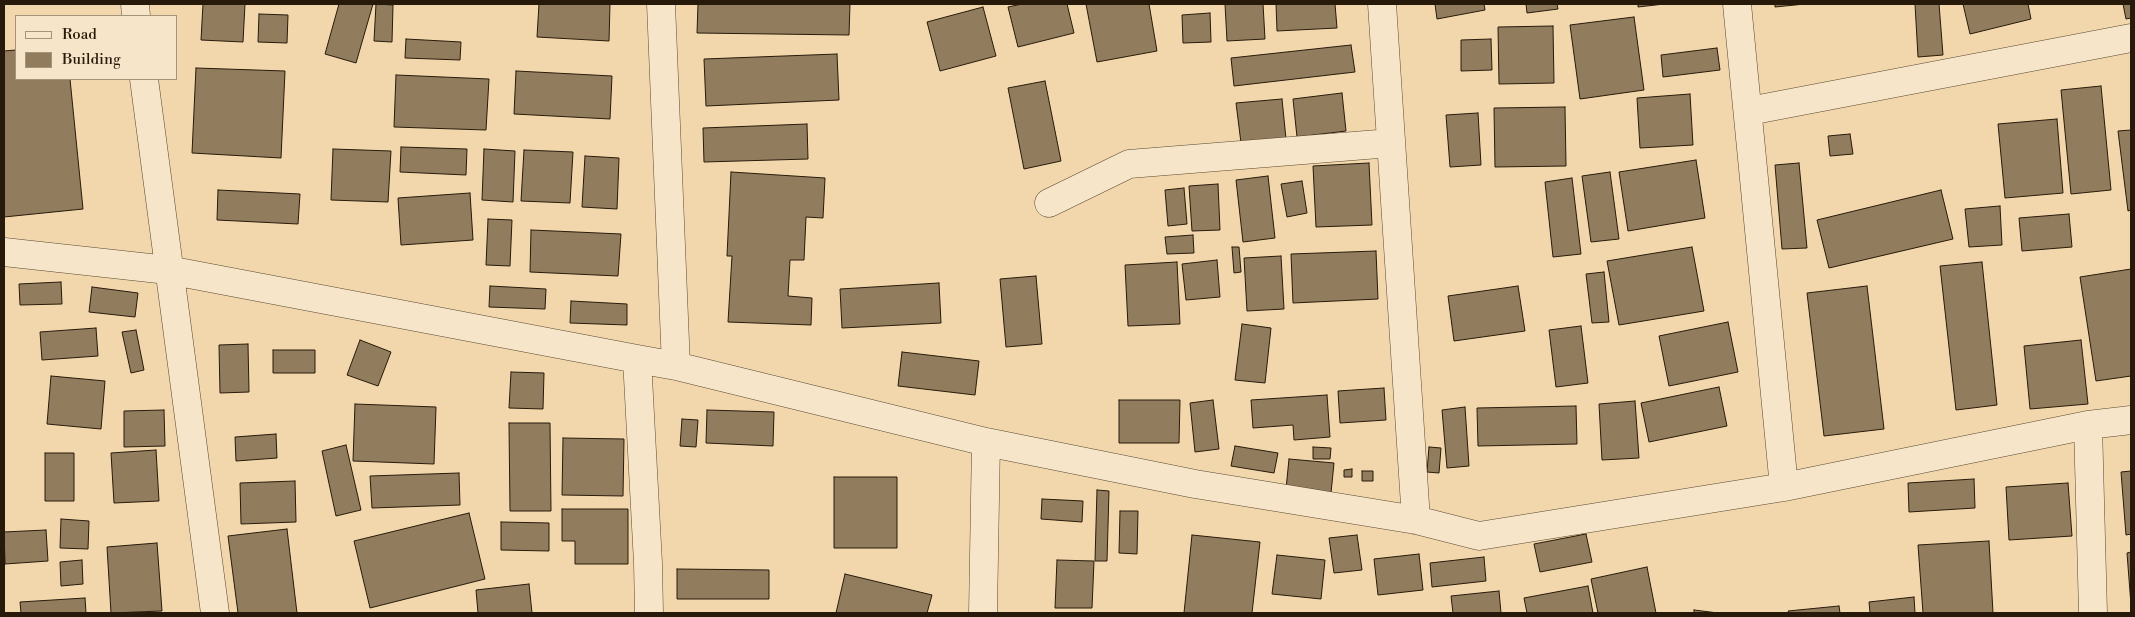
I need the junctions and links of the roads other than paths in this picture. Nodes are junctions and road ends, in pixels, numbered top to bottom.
1 (661, 4) edge
2 (1382, 4) edge
3 (1737, 4) edge
4 (2131, 38) edge
5 (144, 80) edge
6 (1749, 111) junction
7 (1391, 143) junction
8 (1049, 203) dead end
9 (4, 252) edge
10 (168, 270) junction
11 (637, 359) junction
12 (676, 366) junction
13 (2131, 420) edge
14 (2088, 425) junction
15 (986, 442) junction
16 (1784, 486) junction
17 (1416, 520) junction
18 (215, 613) edge
19 (649, 613) edge
20 (983, 613) edge
21 (2093, 613) edge

1 - 12 street
2 - 7 street
3 - 6 street
4 - 6 street
5 - 10 street
6 - 16 street
7 - 8 street
7 - 17 street
9 - 10 street
10 - 11 street
10 - 18 street
11 - 12 street
11 - 19 street
12 - 15 street
13 - 14 street
14 - 16 street
14 - 21 street
15 - 17 street
15 - 20 street
16 - 17 street

